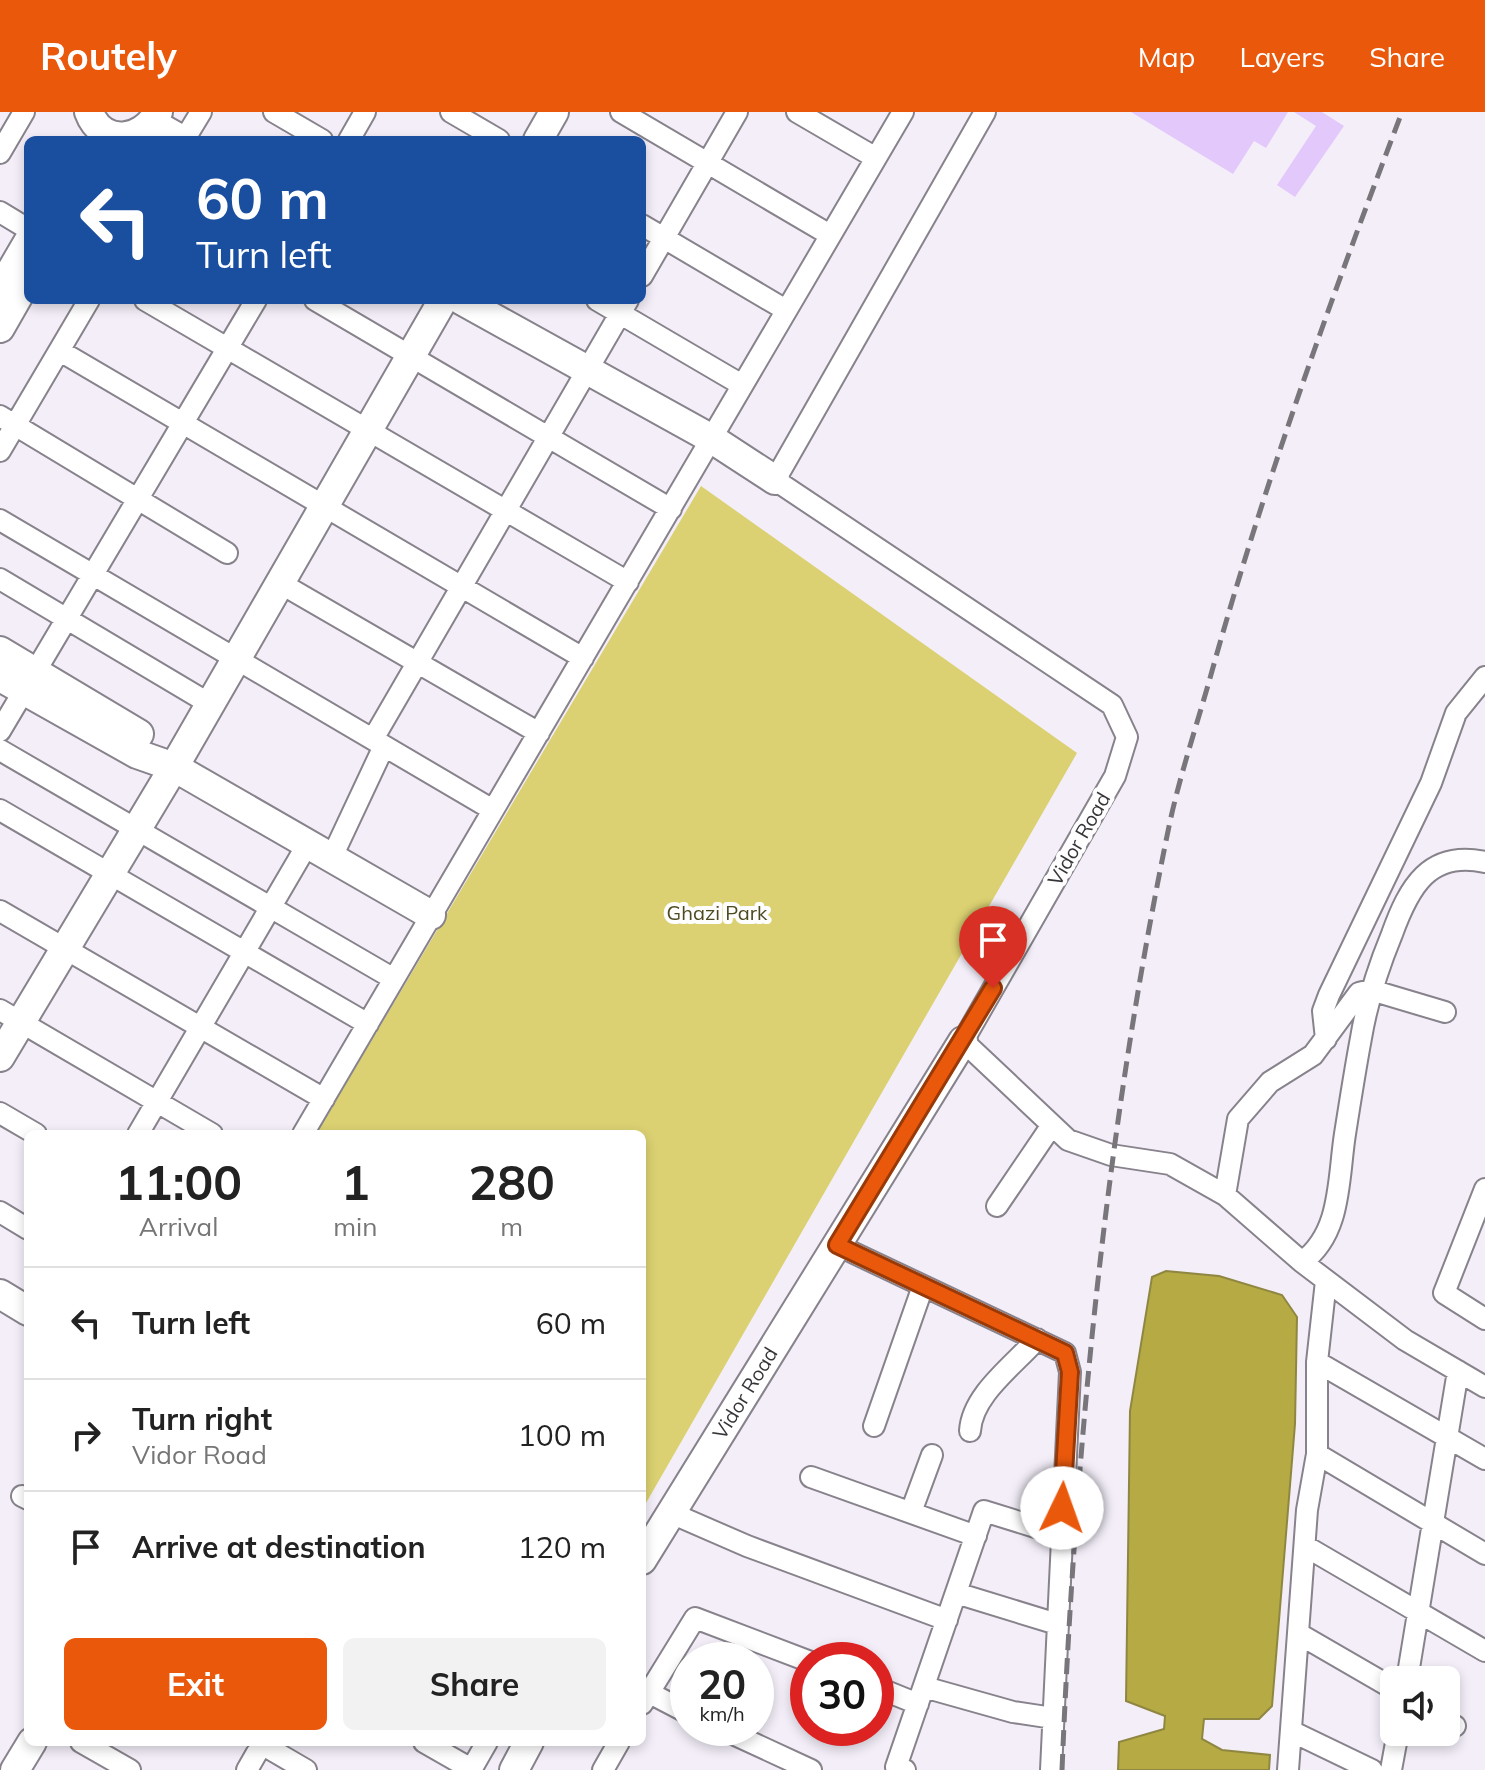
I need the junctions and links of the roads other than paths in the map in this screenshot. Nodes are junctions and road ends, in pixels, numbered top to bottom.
1 (24, 112) edge
2 (201, 112) edge
3 (274, 112) edge
4 (365, 112) edge
5 (451, 112) edge
6 (554, 112) edge
7 (621, 112) edge
8 (737, 112) edge
9 (797, 112) edge
10 (903, 112) edge
11 (985, 112) edge
12 (155, 118) edge
13 (100, 131) edge
14 (178, 136) edge
15 (186, 136) edge
16 (315, 136) edge
17 (351, 136) edge
18 (492, 136) edge
19 (540, 136) edge
20 (0, 153) edge
21 (876, 158) junction
22 (708, 162) junction
23 (0, 212) edge
24 (24, 227) edge
25 (646, 227) edge
26 (830, 235) junction
27 (664, 238) junction
28 (24, 249) edge
29 (646, 269) edge
30 (24, 286) edge
31 (0, 290) edge
32 (87, 304) edge
33 (152, 304) edge
34 (254, 304) edge
35 (322, 304) edge
36 (441, 304) edge
37 (468, 304) edge
38 (624, 307) edge
39 (786, 310) junction
40 (0, 328) edge
41 (227, 348) junction
42 (60, 351) junction
43 (409, 355) junction
44 (588, 370) junction
45 (742, 385) junction
46 (8, 421) edge
47 (183, 423) junction
48 (367, 430) junction
49 (549, 437) junction
50 (712, 439) junction
51 (0, 451) edge
52 (775, 480) junction
53 (138, 499) junction
54 (324, 506) junction
55 (671, 509) junction
56 (506, 511) junction
57 (0, 520) edge
58 (227, 553) dead end
59 (93, 574) junction
60 (0, 579) edge
61 (628, 582) junction
62 (280, 583) junction
63 (462, 587) junction
64 (66, 619) junction
65 (0, 651) edge
66 (583, 658) junction
67 (236, 659) junction
68 (417, 663) junction
69 (1485, 677) edge
70 (20, 680) edge
71 (210, 704) junction
72 (0, 731) edge
73 (539, 733) junction
74 (378, 743) junction
75 (0, 750) edge
76 (174, 767) junction
77 (0, 810) edge
78 (493, 810) junction
79 (137, 830) junction
80 (307, 845) junction
81 (331, 859) junction
82 (1485, 862) edge
83 (110, 874) junction
84 (270, 907) junction
85 (0, 911) edge
86 (431, 915) junction
87 (65, 949) junction
88 (244, 952) junction
89 (394, 979) junction
90 (1371, 990) junction
91 (1445, 1012) dead end
92 (10, 1016) edge
93 (368, 1024) junction
94 (200, 1027) junction
95 (1326, 1039) junction
96 (963, 1041) junction
97 (0, 1057) edge
98 (324, 1099) junction
99 (157, 1102) junction
100 (0, 1113) edge
101 (1052, 1125) junction
102 (29, 1130) edge
103 (140, 1130) edge
104 (205, 1130) edge
105 (305, 1130) edge
106 (1485, 1189) edge
107 (1225, 1195) junction
108 (997, 1206) dead end
109 (0, 1212) edge
110 (24, 1227) edge
111 (837, 1245) junction
112 (1302, 1262) junction
113 (1326, 1281) junction
114 (923, 1286) junction
115 (0, 1294) edge
116 (24, 1309) edge
117 (1485, 1319) edge
118 (1037, 1339) junction
119 (1317, 1362) junction
120 (1458, 1371) junction
121 (1485, 1387) edge
122 (874, 1426) dead end
123 (970, 1431) dead end
124 (1447, 1438) junction
125 (1317, 1454) junction
126 (932, 1455) dead end
127 (1485, 1459) edge
128 (811, 1477) dead end
129 (911, 1512) junction
130 (671, 1513) junction
131 (1434, 1523) junction
132 (1061, 1535) junction
133 (976, 1536) junction
134 (1305, 1546) junction
135 (646, 1554) edge
136 (1485, 1554) edge
137 (956, 1593) junction
138 (1419, 1610) junction
139 (947, 1620) junction
140 (1057, 1624) junction
141 (1299, 1634) junction
142 (1485, 1651) edge
143 (790, 1654) edge
144 (1409, 1666) edge
145 (1380, 1681) edge
146 (894, 1690) edge
147 (646, 1692) edge
148 (921, 1695) junction
149 (646, 1696) edge
150 (670, 1706) edge
151 (1053, 1718) junction
152 (1291, 1731) junction
153 (30, 1746) edge
154 (88, 1746) edge
155 (259, 1746) edge
156 (266, 1746) edge
157 (431, 1746) edge
158 (485, 1746) edge
159 (527, 1746) edge
160 (617, 1746) edge
161 (759, 1746) edge
162 (1395, 1746) edge
163 (471, 1769) edge
164 (606, 1769) edge
165 (15, 1770) edge
166 (130, 1770) edge
167 (247, 1770) edge
168 (306, 1770) edge
169 (514, 1770) edge
170 (811, 1770) edge
171 (905, 1770) edge
172 (1051, 1770) edge
173 (1288, 1770) edge
174 (1372, 1770) edge
175 (1391, 1770) edge

1 - 20 street
2 - 15 street
3 - 16 street
4 - 17 street
5 - 18 street
6 - 19 street
7 - 22 street
8 - 22 street
9 - 21 street
10 - 21 street
11 - 52 street
12 - 13 street
12 - 14 street
21 - 26 street
22 - 26 street
22 - 27 street
23 - 24 street
25 - 27 street
26 - 39 street
27 - 29 street
27 - 39 street
28 - 31 street
30 - 40 street
32 - 42 street
33 - 41 street
34 - 41 street
35 - 43 street
36 - 43 street
37 - 44 street
38 - 44 street
38 - 45 street
39 - 45 street
41 - 47 street
41 - 48 street
42 - 46 street
42 - 47 street
43 - 48 street
43 - 49 street
44 - 49 street
44 - 50 street
45 - 50 street
46 - 51 street
46 - 53 street
47 - 53 street
47 - 54 street
48 - 54 street
48 - 56 street
49 - 55 street
49 - 56 street
50 - 52 street
50 - 55 street
52 - 96 street, Vidor Road
53 - 58 street
53 - 59 street
54 - 62 street
54 - 63 street
55 - 61 street
56 - 61 street
56 - 63 street
57 - 59 street
59 - 64 street
59 - 67 street
60 - 64 street
61 - 66 street
62 - 67 street
62 - 68 street
63 - 66 street
63 - 68 street
64 - 70 street
64 - 71 street
65 - 70 street
66 - 73 street
67 - 71 street
67 - 74 street
68 - 73 street
68 - 74 street
69 - 95 street
70 - 72 street
70 - 76 street
71 - 76 street
73 - 78 street
74 - 78 street
74 - 81 street
75 - 79 street
76 - 79 street
76 - 80 street
77 - 83 street
78 - 86 street
79 - 83 street
79 - 84 street
80 - 81 street
80 - 84 street
81 - 86 street
82 - 90 street
83 - 87 street
83 - 88 street
84 - 88 street
84 - 89 street
85 - 87 street
86 - 89 street
87 - 92 street
87 - 94 street
88 - 93 street
88 - 94 street
89 - 93 street
90 - 91 street
90 - 95 street
90 - 112 street
92 - 97 street
92 - 99 street
93 - 98 street
94 - 98 street
94 - 99 street
95 - 107 street
96 - 101 street
96 - 111 street, Vidor Road
98 - 105 street
99 - 103 street
99 - 104 street
100 - 102 street
101 - 107 street
101 - 108 street
106 - 117 street
107 - 112 street
109 - 110 street
111 - 114 street
111 - 130 street, Vidor Road
112 - 113 street
113 - 119 street
113 - 120 street
114 - 118 street
114 - 122 street
115 - 116 street
118 - 123 street
118 - 132 street
119 - 124 street
119 - 125 street
120 - 121 street
120 - 124 street
124 - 127 street
124 - 131 street
125 - 131 street
125 - 134 street
126 - 129 street
128 - 129 street
129 - 133 street
130 - 135 street, Vidor Road
130 - 139 street
131 - 136 street
131 - 138 street
132 - 133 street
132 - 140 street
133 - 137 street
134 - 138 street
134 - 141 street
137 - 139 street
137 - 140 street
138 - 142 street
138 - 144 street
139 - 148 street
140 - 151 street
141 - 145 street
141 - 152 street
143 - 147 street
146 - 148 street
148 - 151 street
148 - 171 street
149 - 150 street
151 - 172 street
152 - 173 street
152 - 174 street
153 - 165 street
154 - 166 street
155 - 167 street
156 - 168 street
157 - 163 street
158 - 163 street
159 - 169 street
160 - 164 street
161 - 170 street
162 - 175 street

